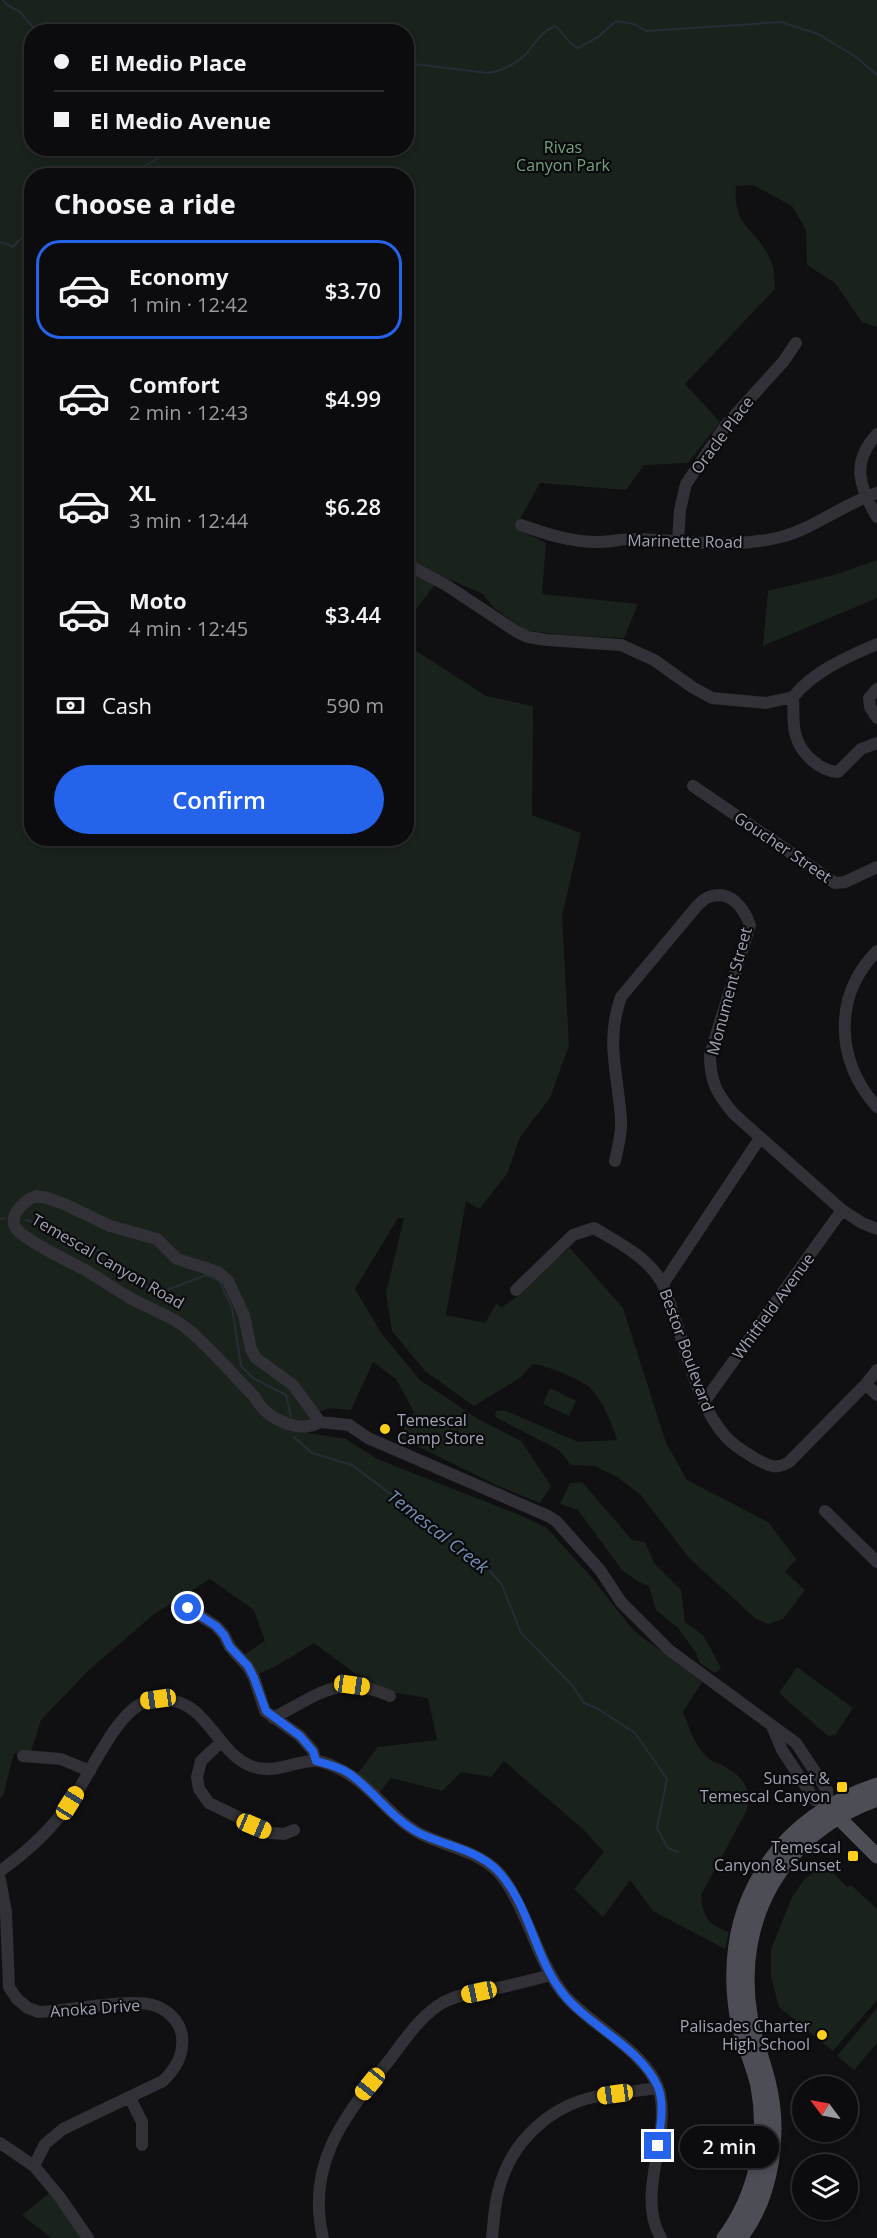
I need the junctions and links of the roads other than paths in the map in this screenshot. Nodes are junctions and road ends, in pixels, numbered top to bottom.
1 (796, 343) dead end
2 (877, 434) edge
3 (871, 495) edge
4 (877, 517) edge
5 (521, 525) dead end
6 (678, 541) junction
7 (414, 568) edge
8 (877, 644) edge
9 (877, 689) edge
10 (793, 697) junction
11 (877, 718) edge
12 (877, 743) edge
13 (693, 786) dead end
14 (877, 867) edge
15 (877, 951) edge
16 (877, 1107) edge
17 (760, 1138) junction
18 (615, 1161) dead end
19 (842, 1210) junction
20 (877, 1229) edge
21 (663, 1284) junction
22 (516, 1290) dead end
23 (877, 1370) edge
24 (866, 1384) junction
25 (877, 1395) edge
26 (704, 1402) junction
27 (320, 1422) junction
28 (825, 1511) dead end
29 (877, 1562) edge
30 (181, 1616) dead end
31 (390, 1696) dead end
32 (273, 1718) junction
33 (220, 1743) junction
34 (23, 1756) dead end
35 (316, 1761) junction
36 (90, 1771) junction
37 (877, 1785) edge
38 (877, 1800) edge
39 (832, 1811) junction
40 (294, 1830) dead end
41 (877, 1856) edge
42 (0, 1871) edge
43 (0, 1879) edge
44 (551, 1975) junction
45 (658, 2088) junction
46 (129, 2098) junction
47 (0, 2143) edge
48 (142, 2145) dead end
49 (34, 2166) junction
50 (88, 2238) edge
51 (323, 2238) edge
52 (492, 2238) edge
53 (661, 2238) edge
54 (724, 2238) edge
55 (740, 2238) edge

1 - 6 street, Oracle Place
2 - 3 street
3 - 4 street
3 - 6 street, Marinette Road
5 - 6 street, Marinette Road
7 - 10 street
8 - 10 street
9 - 11 street
10 - 12 street
13 - 14 street, Goucher Street
15 - 16 street
17 - 18 street, Monument Street
17 - 19 street, Monument Street
17 - 21 street
19 - 20 street, Monument Street
19 - 26 street, Whitfield Avenue
21 - 22 street, Bestor Boulevard
21 - 26 street, Bestor Boulevard
23 - 24 street, Bestor Boulevard
24 - 25 street
24 - 26 street, Bestor Boulevard
27 - 27 street, Temescal Canyon Road
27 - 39 street, Temescal Canyon Road
28 - 29 street
30 - 32 street
31 - 32 street
32 - 35 street
33 - 35 street
33 - 36 street
33 - 40 street
34 - 36 street
35 - 44 street
36 - 42 street
37 - 39 main road
38 - 39 main road
39 - 41 main road, Temescal Canyon Road
39 - 54 main road
39 - 55 main road
43 - 46 street, Anoka Drive
44 - 45 street
44 - 51 street
45 - 52 street
45 - 53 street
46 - 48 street
46 - 49 street, Anoka Drive
47 - 49 street
49 - 50 street

